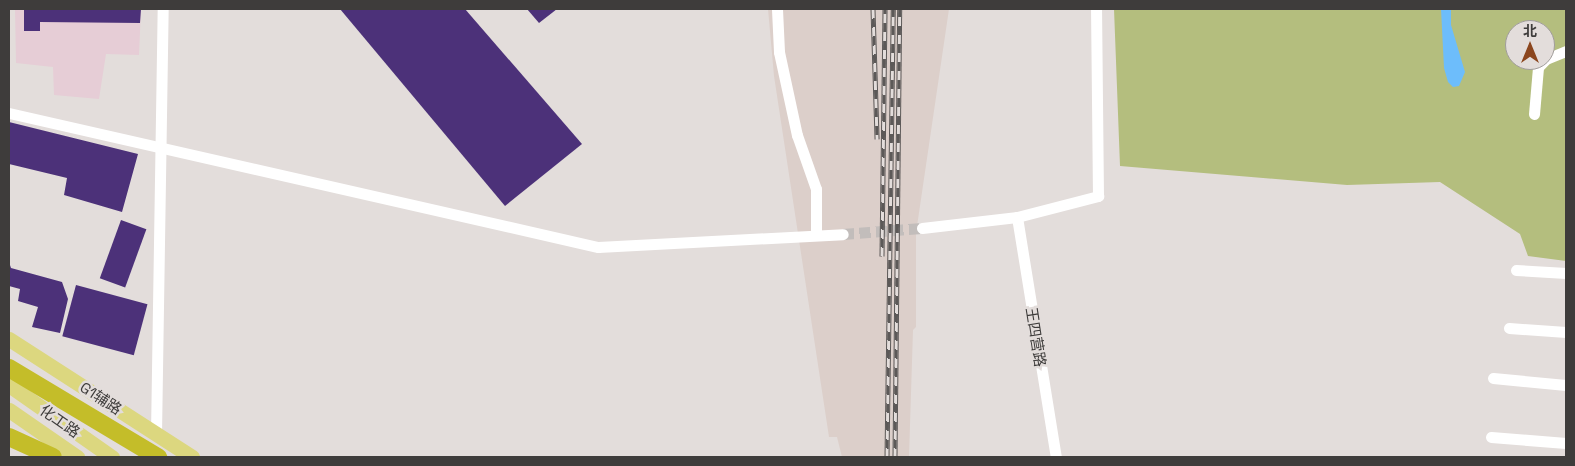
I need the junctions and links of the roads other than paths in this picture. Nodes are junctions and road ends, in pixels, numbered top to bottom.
1 (163, 9) edge
2 (777, 9) edge
3 (1096, 9) edge
4 (1566, 51) edge
5 (9, 113) edge
6 (1534, 114) dead end
7 (159, 148) junction
8 (1017, 217) junction
9 (922, 228) tunnel mouth
10 (843, 234) tunnel mouth
11 (816, 235) junction
12 (1516, 270) dead end
13 (1566, 273) edge
14 (1509, 328) dead end
15 (1566, 332) edge
16 (9, 339) edge
17 (9, 368) edge
18 (1493, 378) dead end
19 (9, 385) edge
20 (1566, 385) edge
21 (9, 410) edge
22 (156, 434) junction
23 (9, 437) edge
24 (1491, 437) dead end
25 (1566, 443) edge
26 (53, 457) edge
27 (77, 457) edge
28 (112, 457) edge
29 (158, 457) edge
30 (192, 457) edge
31 (1056, 457) edge

1 - 7 street
2 - 11 street
3 - 8 street
4 - 6 street
5 - 7 street
7 - 11 street
7 - 22 street
8 - 9 street
8 - 31 street, 王四营路
10 - 11 street
12 - 13 street
14 - 15 street
16 - 22 main road, G1辅路
17 - 29 highway
18 - 20 street
19 - 28 main road, 化工路
21 - 27 main road, 化工路
22 - 30 main road, G1辅路
23 - 26 highway
24 - 25 street

